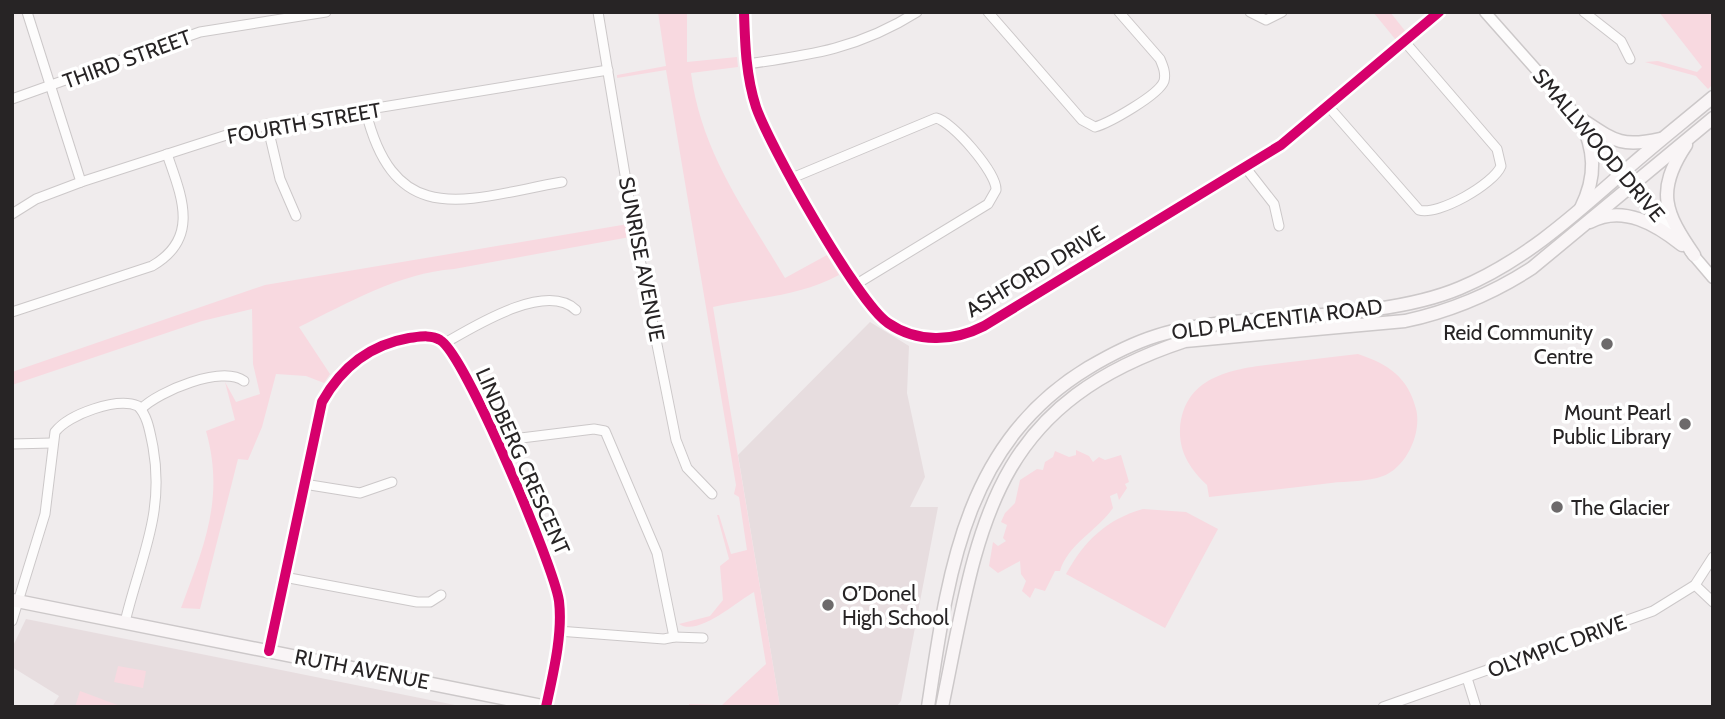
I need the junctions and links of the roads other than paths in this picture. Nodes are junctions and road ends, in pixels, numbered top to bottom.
1 (27, 12) edge
2 (326, 12) edge
3 (598, 12) edge
4 (744, 12) edge
5 (917, 12) edge
6 (988, 12) edge
7 (1119, 12) edge
8 (1250, 12) edge
9 (1282, 12) edge
10 (1439, 12) edge
11 (1485, 12) edge
12 (1584, 12) edge
13 (1405, 41) junction
14 (1630, 59) dead end
15 (747, 64) junction
16 (608, 70) junction
17 (51, 86) junction
18 (1713, 97) edge
19 (12, 99) edge
20 (1328, 106) junction
21 (366, 112) junction
22 (1713, 118) edge
23 (1580, 119) junction
24 (267, 124) junction
25 (1692, 136) junction
26 (1664, 138) junction
27 (167, 154) junction
28 (1245, 167) junction
29 (792, 178) junction
30 (1624, 180) junction
31 (81, 182) junction
32 (562, 182) dead end
33 (12, 214) edge
34 (1578, 214) junction
35 (296, 216) dead end
36 (1279, 226) dead end
37 (1585, 226) junction
38 (1693, 255) junction
39 (1713, 278) edge
40 (855, 285) junction
41 (576, 310) dead end
42 (12, 312) edge
43 (445, 343) junction
44 (244, 381) dead end
45 (141, 409) junction
46 (497, 441) junction
47 (52, 443) junction
48 (12, 444) edge
49 (391, 482) dead end
50 (304, 484) junction
51 (712, 494) dead end
52 (1713, 557) edge
53 (284, 577) junction
54 (1695, 585) junction
55 (441, 595) dead end
56 (15, 601) edge
57 (1713, 602) edge
58 (12, 621) edge
59 (125, 622) junction
60 (558, 631) junction
61 (674, 637) junction
62 (703, 638) dead end
63 (269, 651) junction
64 (1467, 678) junction
65 (546, 707) edge
66 (928, 707) edge
67 (942, 707) edge
68 (1383, 707) edge
69 (1476, 707) edge

1 - 17 street
2 - 17 street, THIRD STREET
3 - 16 street, SUNRISE AVENUE
4 - 15 street, ASHFORD DRIVE
5 - 15 street
6 - 7 street
8 - 9 street
10 - 13 street, ASHFORD DRIVE
11 - 23 street, SMALLWOOD DRIVE
12 - 14 street
13 - 20 street, ASHFORD DRIVE
13 - 20 street
15 - 29 street, ASHFORD DRIVE
16 - 21 street, FOURTH STREET
16 - 51 street, SUNRISE AVENUE
17 - 19 street, THIRD STREET
17 - 31 street
18 - 26 main road, OLD PLACENTIA ROAD
20 - 28 street, ASHFORD DRIVE
21 - 24 street, FOURTH STREET
21 - 32 street
22 - 25 main road, OLD PLACENTIA ROAD
23 - 26 main road
23 - 30 main road, SMALLWOOD DRIVE
23 - 34 main road
24 - 27 street, FOURTH STREET
24 - 35 street
25 - 30 main road, OLD PLACENTIA ROAD
25 - 38 main road
26 - 30 main road, OLD PLACENTIA ROAD
27 - 31 street, FOURTH STREET
27 - 42 street
28 - 36 street
28 - 40 street, ASHFORD DRIVE
29 - 40 street, ASHFORD DRIVE
29 - 40 street
30 - 34 main road, OLD PLACENTIA ROAD
30 - 37 main road, OLD PLACENTIA ROAD
30 - 38 street, SMALLWOOD DRIVE
31 - 33 street, FOURTH STREET
34 - 66 main road, OLD PLACENTIA ROAD
37 - 38 main road
37 - 67 main road, OLD PLACENTIA ROAD
38 - 39 street, SMALLWOOD DRIVE
41 - 43 street
43 - 46 street, LINDBERG CRESCENT
43 - 50 street
44 - 45 street
45 - 47 street
45 - 59 street
46 - 60 street, LINDBERG CRESCENT
46 - 61 street
47 - 48 street
47 - 56 street
49 - 50 street
50 - 53 street
52 - 54 street, OLYMPIC DRIVE
53 - 55 street
53 - 63 street
54 - 57 street
54 - 64 street, OLYMPIC DRIVE
56 - 58 street
56 - 59 main road, RUTH AVENUE
59 - 63 main road, RUTH AVENUE
60 - 61 street
60 - 65 street, LINDBERG CRESCENT
61 - 62 street
63 - 65 main road, RUTH AVENUE
64 - 68 street, OLYMPIC DRIVE
64 - 69 street

